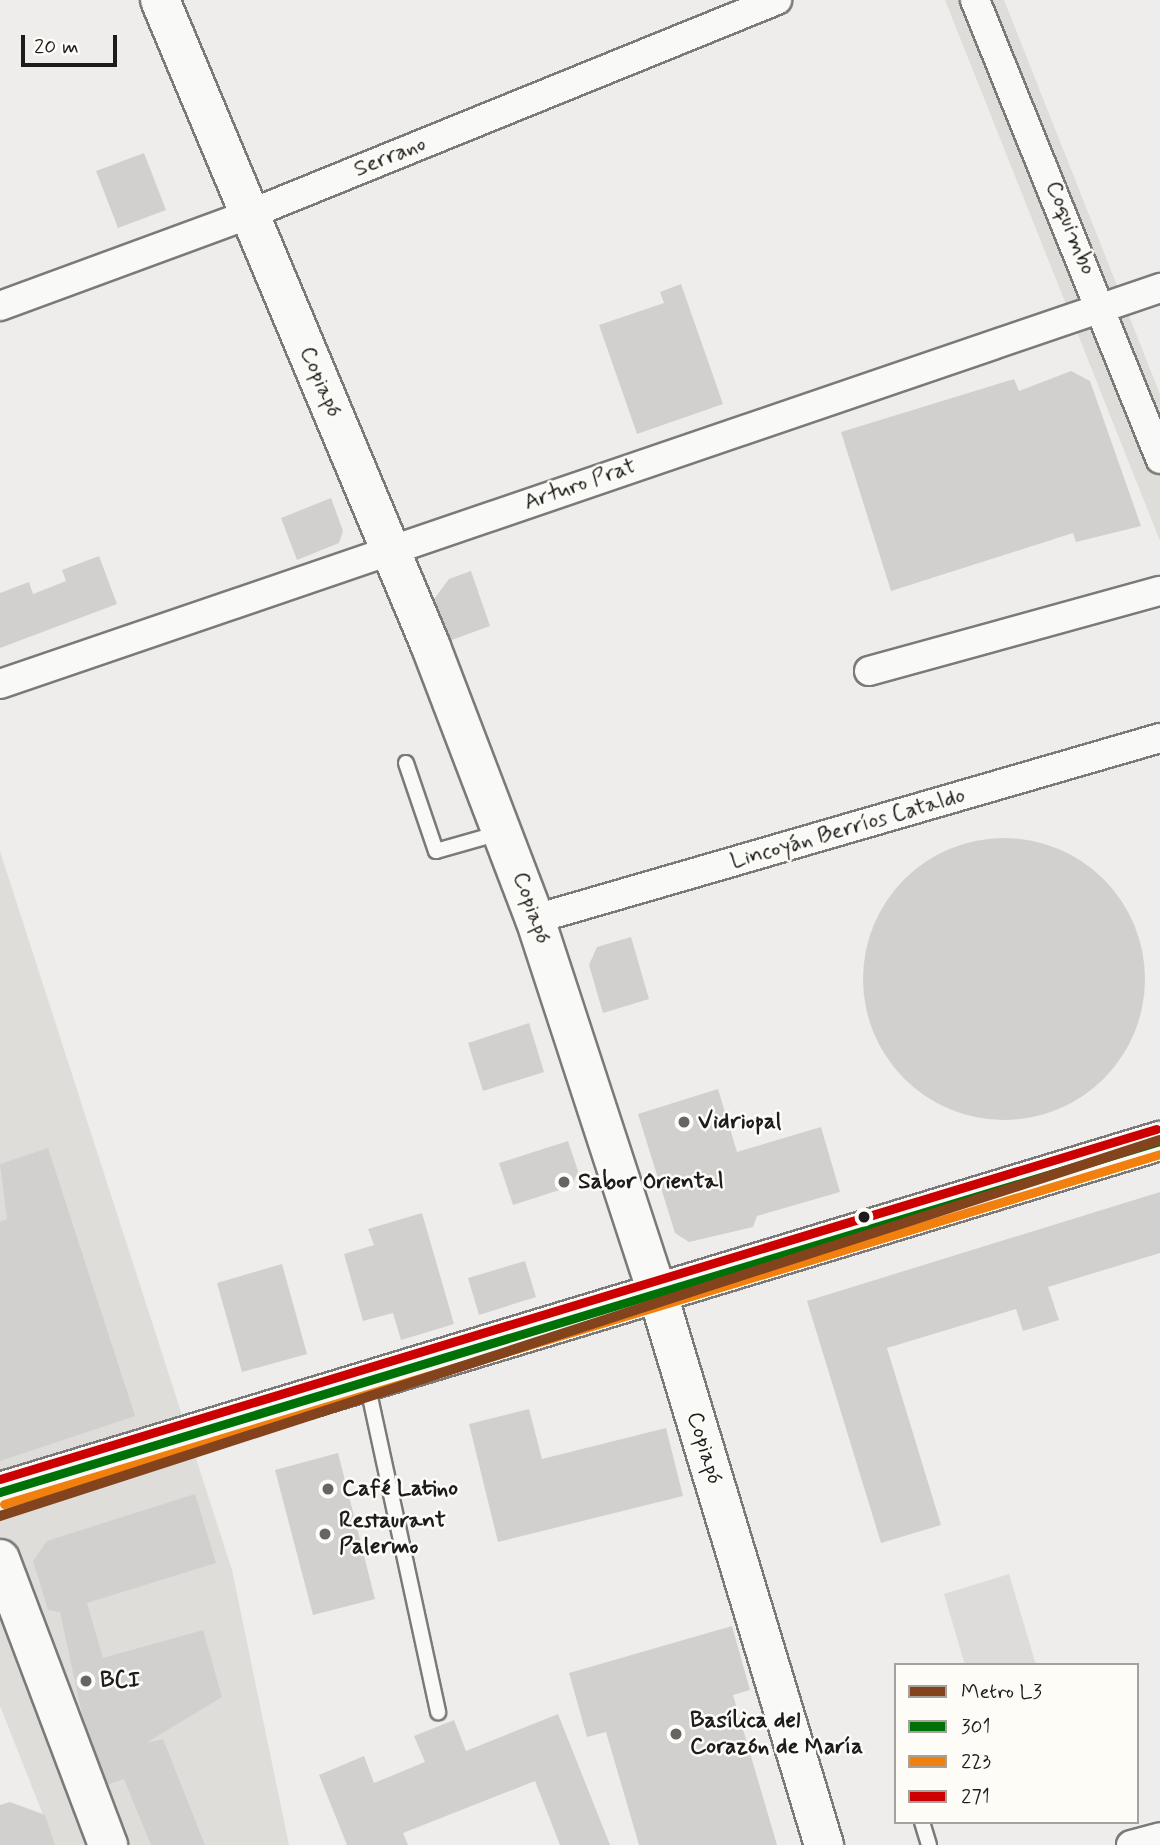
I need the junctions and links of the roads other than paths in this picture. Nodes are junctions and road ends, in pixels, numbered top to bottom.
1 (160, 0) edge
2 (778, 0) edge
3 (975, 0) edge
4 (250, 214) junction
5 (1160, 288) edge
6 (0, 306) edge
7 (1103, 308) junction
8 (1160, 459) edge
9 (391, 549) junction
10 (1160, 591) edge
11 (869, 671) dead end
12 (0, 684) edge
13 (1160, 738) edge
14 (406, 764) dead end
15 (504, 832) junction
16 (535, 919) junction
17 (1160, 1141) edge
18 (658, 1295) junction
19 (367, 1382) junction
20 (0, 1492) edge
21 (0, 1559) edge
22 (438, 1712) dead end
23 (923, 1824) edge
24 (1160, 1837) edge
25 (108, 1845) edge
26 (824, 1845) edge
27 (929, 1845) edge
28 (1131, 1845) edge

1 - 4 street, Copiapó
2 - 4 street, Serrano
3 - 7 street, Coquimbo
4 - 6 street, Serrano
4 - 9 street, Copiapó
5 - 7 street, Arturo Prat
7 - 8 street, Coquimbo
7 - 9 street, Arturo Prat
9 - 12 street, Arturo Prat
9 - 15 street, Copiapó
10 - 11 street
13 - 16 street, Lincoyán Berríos Cataldo
14 - 15 lane
15 - 16 street, Copiapó
16 - 18 street, Copiapó
17 - 18 street
18 - 19 street
18 - 26 street, Copiapó
19 - 20 street
19 - 22 lane
21 - 25 street
23 - 27 lane
24 - 28 street

